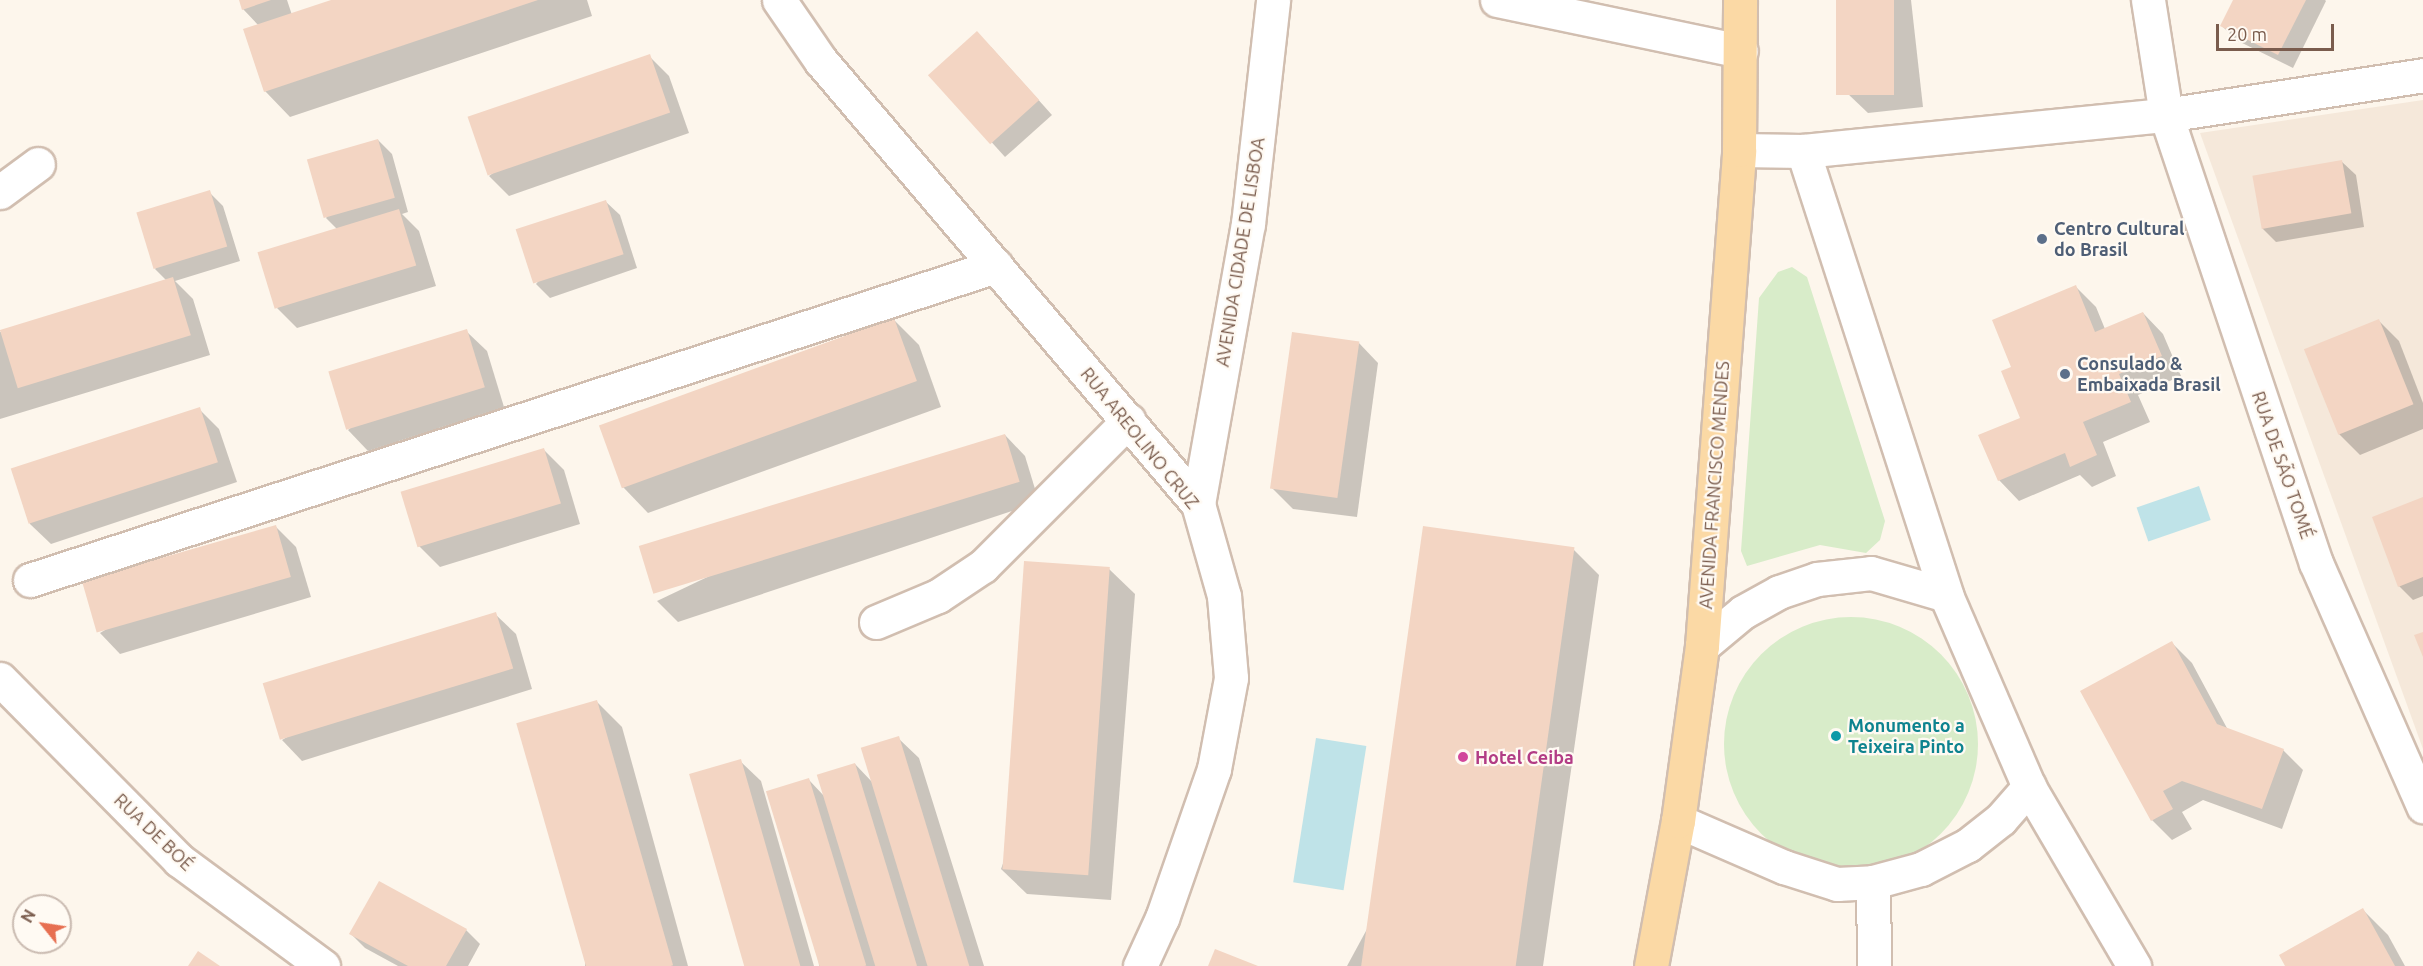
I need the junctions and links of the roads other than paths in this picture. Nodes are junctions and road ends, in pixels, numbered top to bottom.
1 (780, 0) edge
2 (1273, 0) edge
3 (1497, 0) edge
4 (1740, 0) edge
5 (2148, 0) edge
6 (1741, 51) junction
7 (2423, 75) edge
8 (2166, 115) junction
9 (1739, 150) junction
10 (1803, 151) junction
11 (38, 164) dead end
12 (0, 192) edge
13 (996, 266) junction
14 (1129, 420) junction
15 (1198, 504) junction
16 (30, 580) dead end
17 (1946, 595) junction
18 (876, 622) dead end
19 (1702, 646) junction
20 (0, 679) edge
21 (2029, 787) junction
22 (2423, 806) edge
23 (1678, 821) junction
24 (1873, 882) junction
25 (323, 966) edge
26 (1140, 966) edge
27 (1651, 966) edge
28 (1874, 966) edge
29 (2134, 966) edge

1 - 13 street, RUA AREOLINO CRUZ
2 - 15 street, AVENIDA CIDADE DE LISBOA
3 - 6 street
4 - 6 main road, AVENIDA FRANCISCO MENDES
5 - 8 street, RUA DE SÃO TOMÉ
6 - 9 main road, AVENIDA FRANCISCO MENDES
7 - 8 street
8 - 10 street
8 - 22 street, RUA DE SÃO TOMÉ
9 - 10 street
9 - 19 main road, AVENIDA FRANCISCO MENDES
10 - 17 street
11 - 12 street
13 - 14 street, RUA AREOLINO CRUZ
13 - 16 street
14 - 15 street, RUA AREOLINO CRUZ
14 - 18 street
15 - 26 street, RUA AREOLINO CRUZ
17 - 19 street
17 - 21 street
19 - 23 main road, AVENIDA FRANCISCO MENDES
20 - 25 street, RUA DE BOÉ
21 - 24 street
21 - 29 street
23 - 24 street
23 - 27 main road, AVENIDA FRANCISCO MENDES
24 - 28 street

